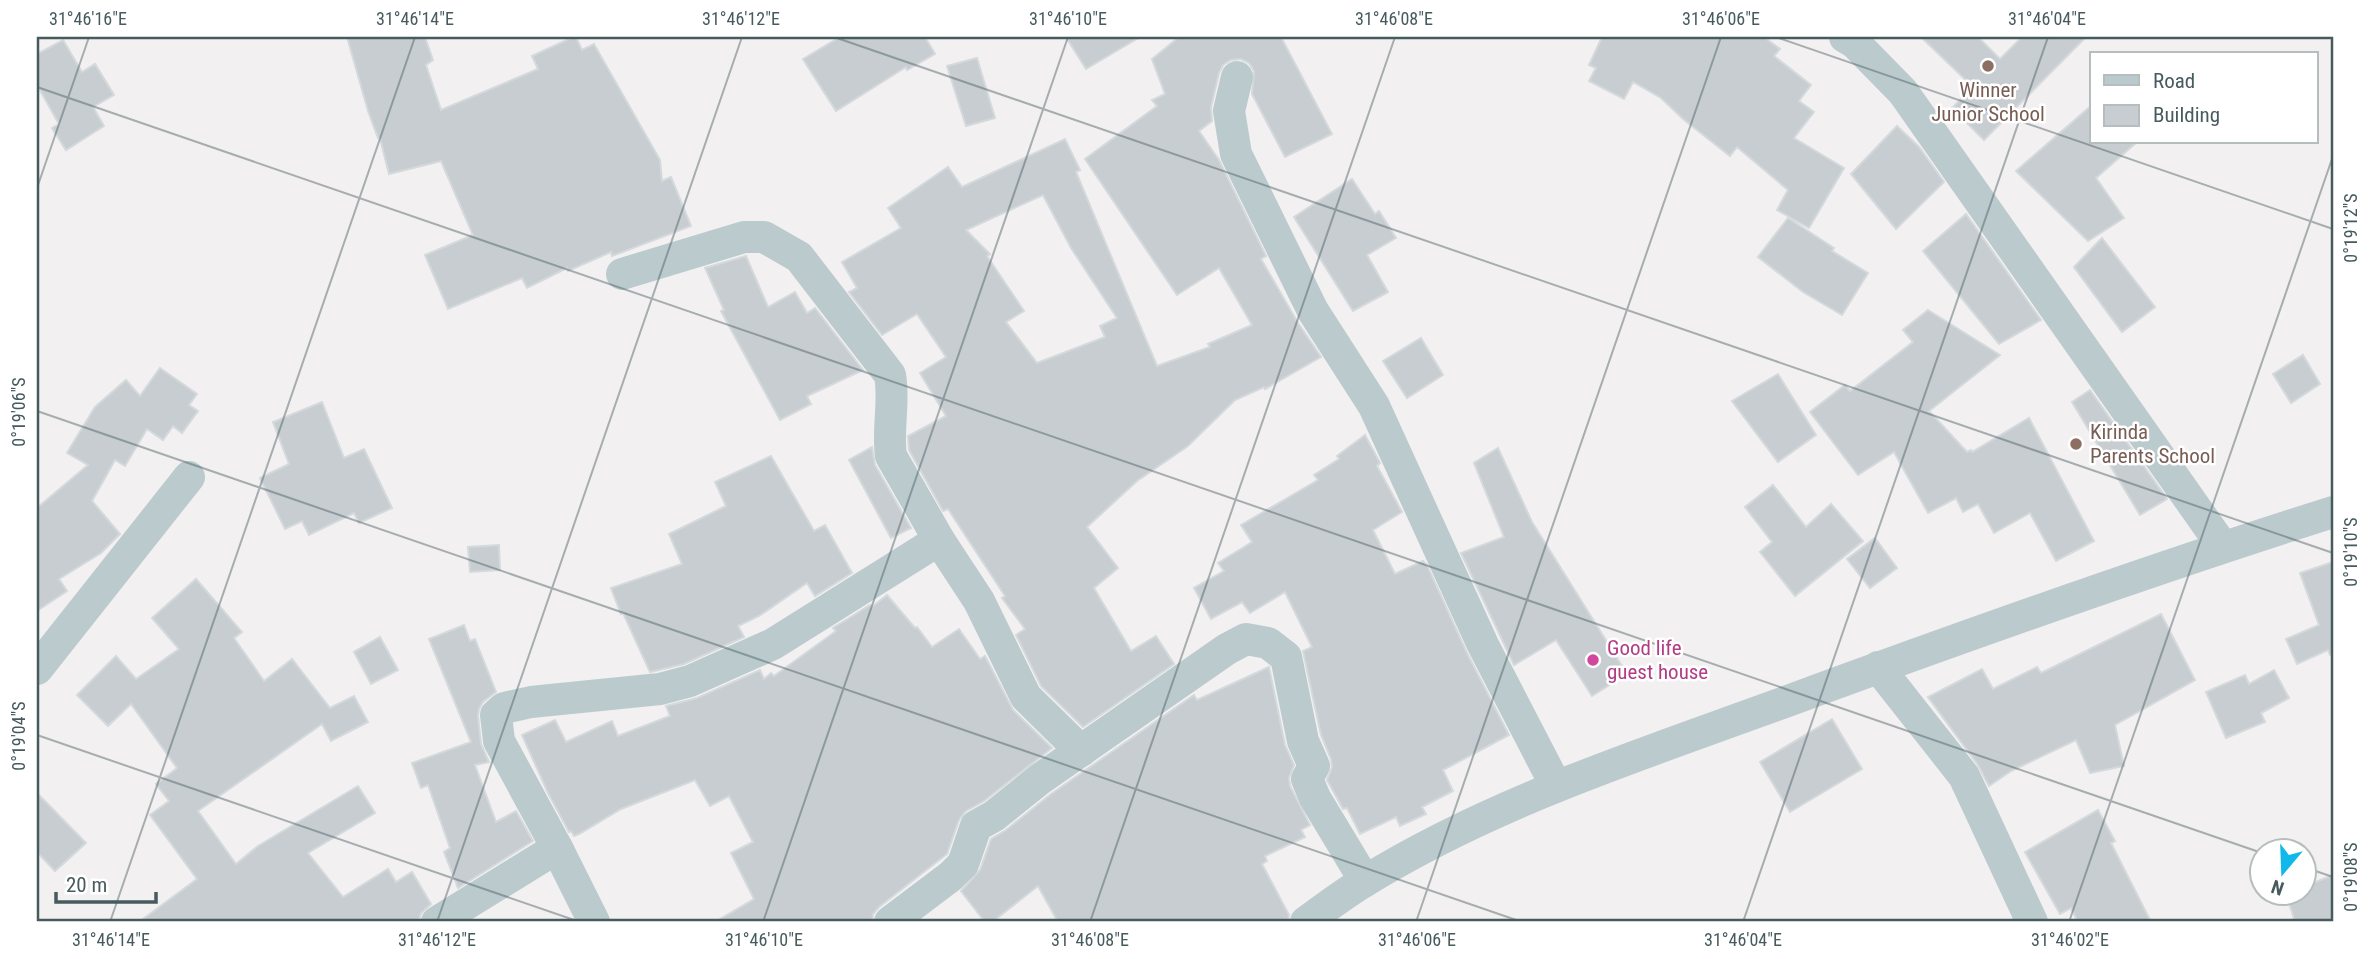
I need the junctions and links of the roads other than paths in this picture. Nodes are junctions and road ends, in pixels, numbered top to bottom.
1 (1845, 37) edge
2 (1237, 77) dead end
3 (622, 274) dead end
4 (189, 477) dead end
5 (2333, 512) edge
6 (939, 540) junction
7 (2223, 547) junction
8 (1878, 667) junction
9 (37, 669) edge
10 (1081, 751) junction
11 (1556, 786) junction
12 (557, 848) junction
13 (1365, 881) junction
14 (438, 922) edge
15 (594, 922) edge
16 (890, 922) edge
17 (1306, 922) edge
18 (2032, 922) edge

1 - 7 street
2 - 11 street
3 - 6 street
4 - 9 street
5 - 7 street
6 - 10 street
6 - 12 street
7 - 8 street
8 - 11 street
8 - 18 street
10 - 13 street
10 - 16 street
11 - 13 street
12 - 14 street
12 - 15 street
13 - 17 street

